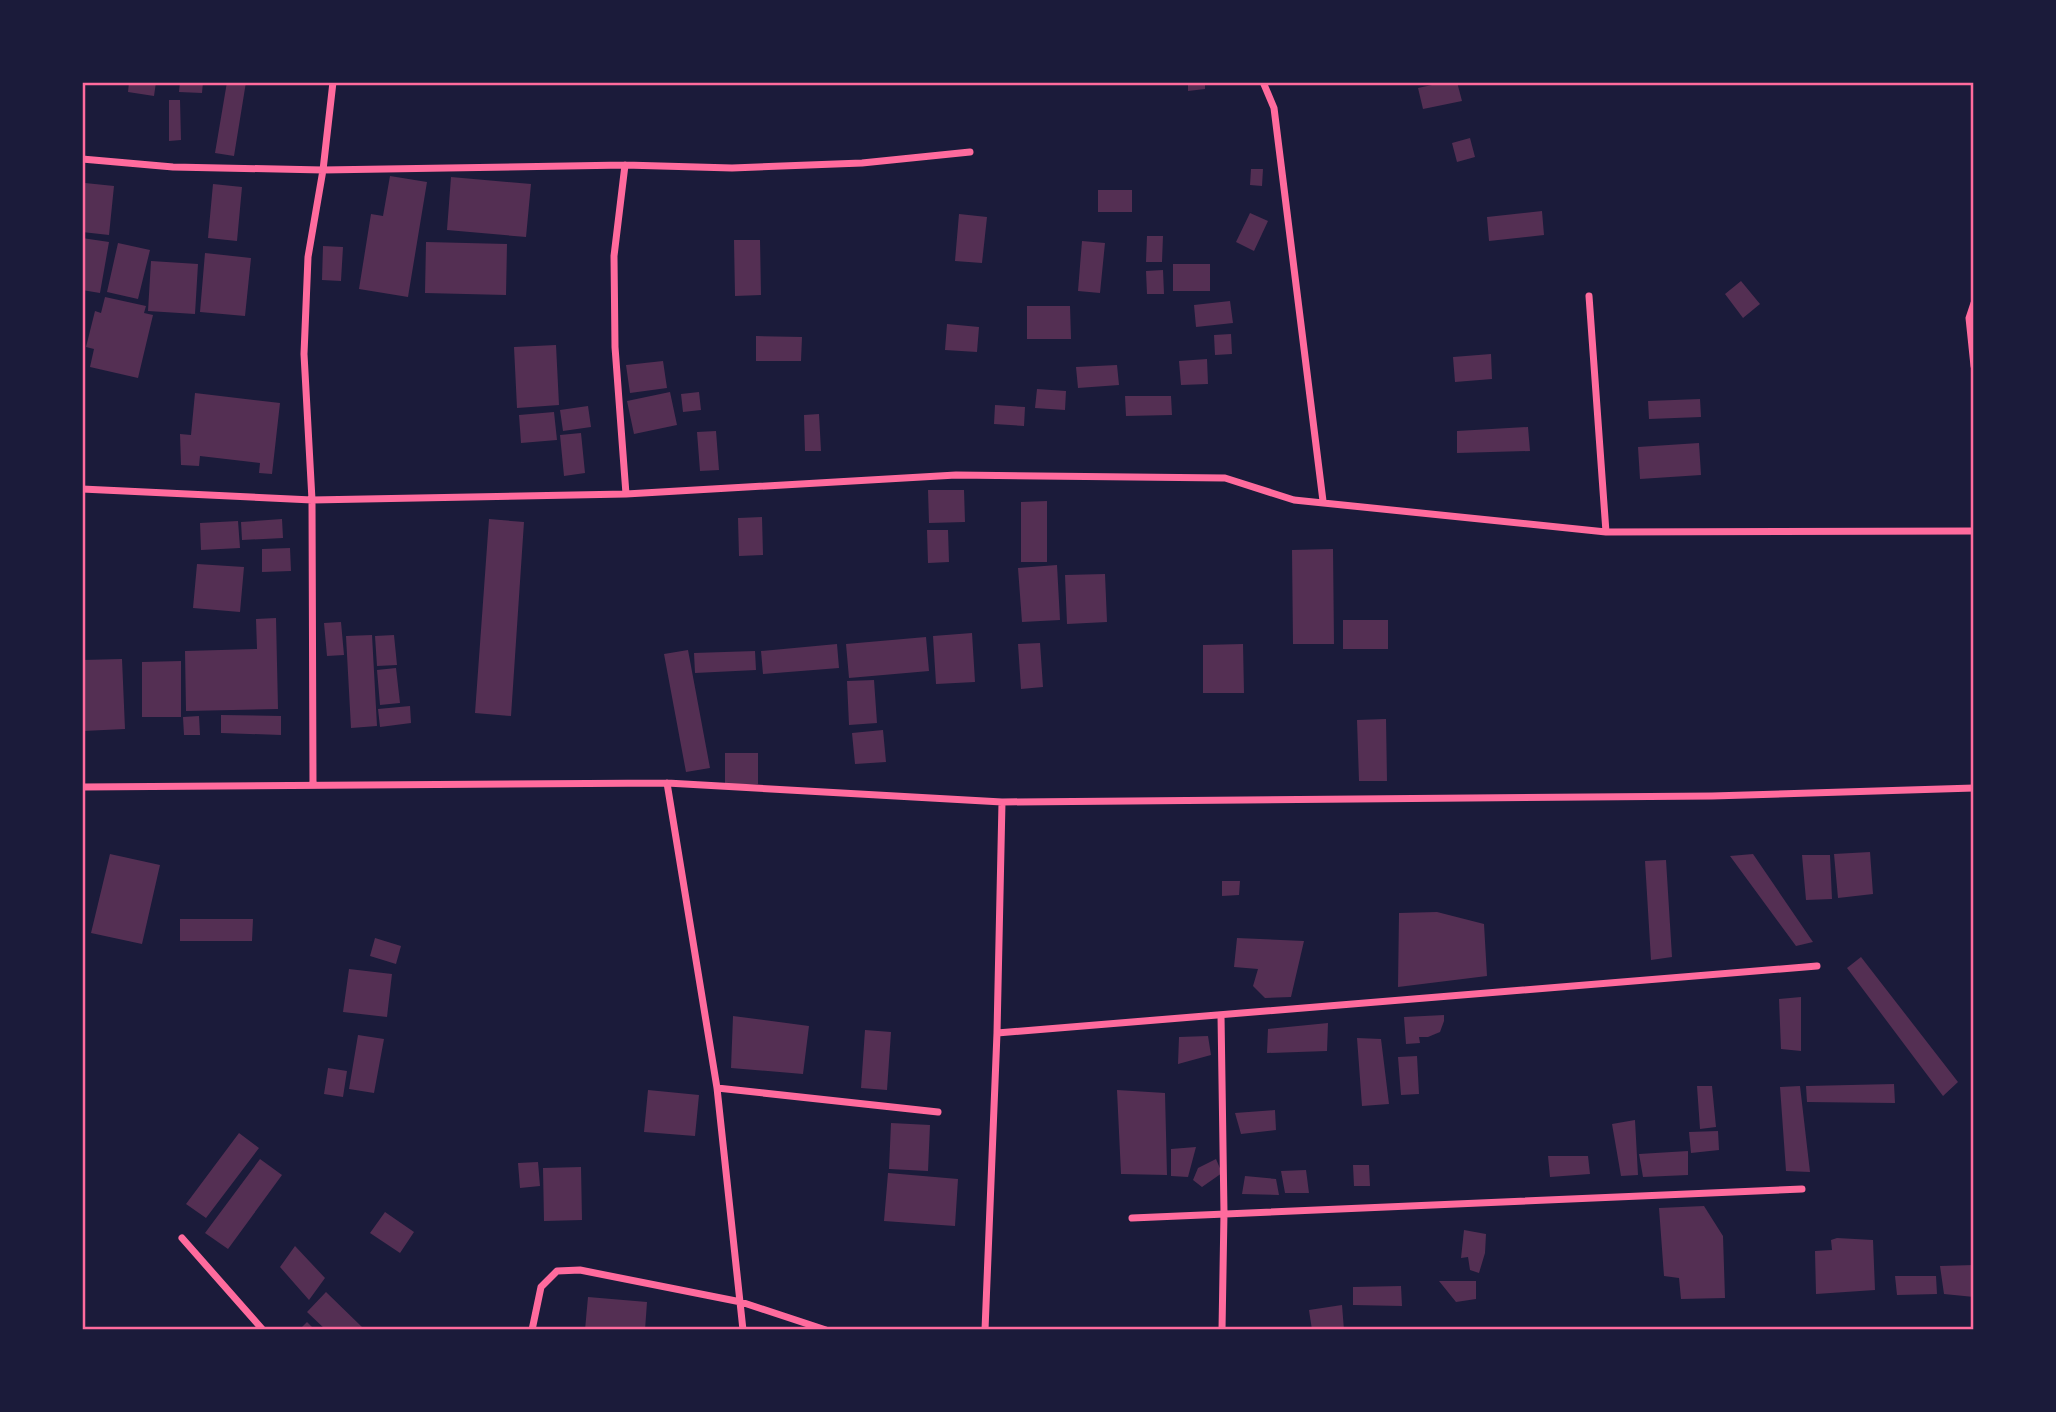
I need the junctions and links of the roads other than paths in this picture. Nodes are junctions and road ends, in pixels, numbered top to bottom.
1 (333, 82) edge
2 (1263, 82) edge
3 (970, 152) dead end
4 (82, 159) edge
5 (625, 165) junction
6 (323, 170) junction
7 (1589, 296) dead end
8 (1974, 303) edge
9 (1974, 366) edge
10 (82, 489) edge
11 (626, 494) junction
12 (312, 500) junction
13 (1323, 501) junction
14 (1974, 531) edge
15 (1606, 532) junction
16 (667, 783) junction
17 (313, 785) junction
18 (82, 787) edge
19 (1974, 788) edge
20 (1002, 802) junction
21 (1817, 965) dead end
22 (1221, 1015) junction
23 (997, 1033) junction
24 (717, 1088) junction
25 (938, 1112) dead end
26 (1802, 1189) dead end
27 (1224, 1213) junction
28 (1132, 1218) dead end
29 (182, 1238) dead end
30 (741, 1302) junction
31 (263, 1330) edge
32 (532, 1330) edge
33 (743, 1330) edge
34 (826, 1330) edge
35 (985, 1330) edge
36 (1222, 1330) edge

1 - 6 street
2 - 13 street
3 - 5 street
4 - 6 street
5 - 6 street
5 - 11 street
6 - 12 street
7 - 15 street
8 - 9 street
10 - 12 street
11 - 12 street
11 - 13 street
12 - 17 street
13 - 15 street
14 - 15 street
16 - 17 street
16 - 20 street
16 - 24 street
17 - 18 street
19 - 20 street
20 - 23 street
21 - 22 street
22 - 23 street
22 - 27 street
23 - 35 street
24 - 25 street
24 - 30 street
26 - 27 street
27 - 28 street
27 - 36 street
29 - 31 street
30 - 32 street
30 - 33 street
30 - 34 street

